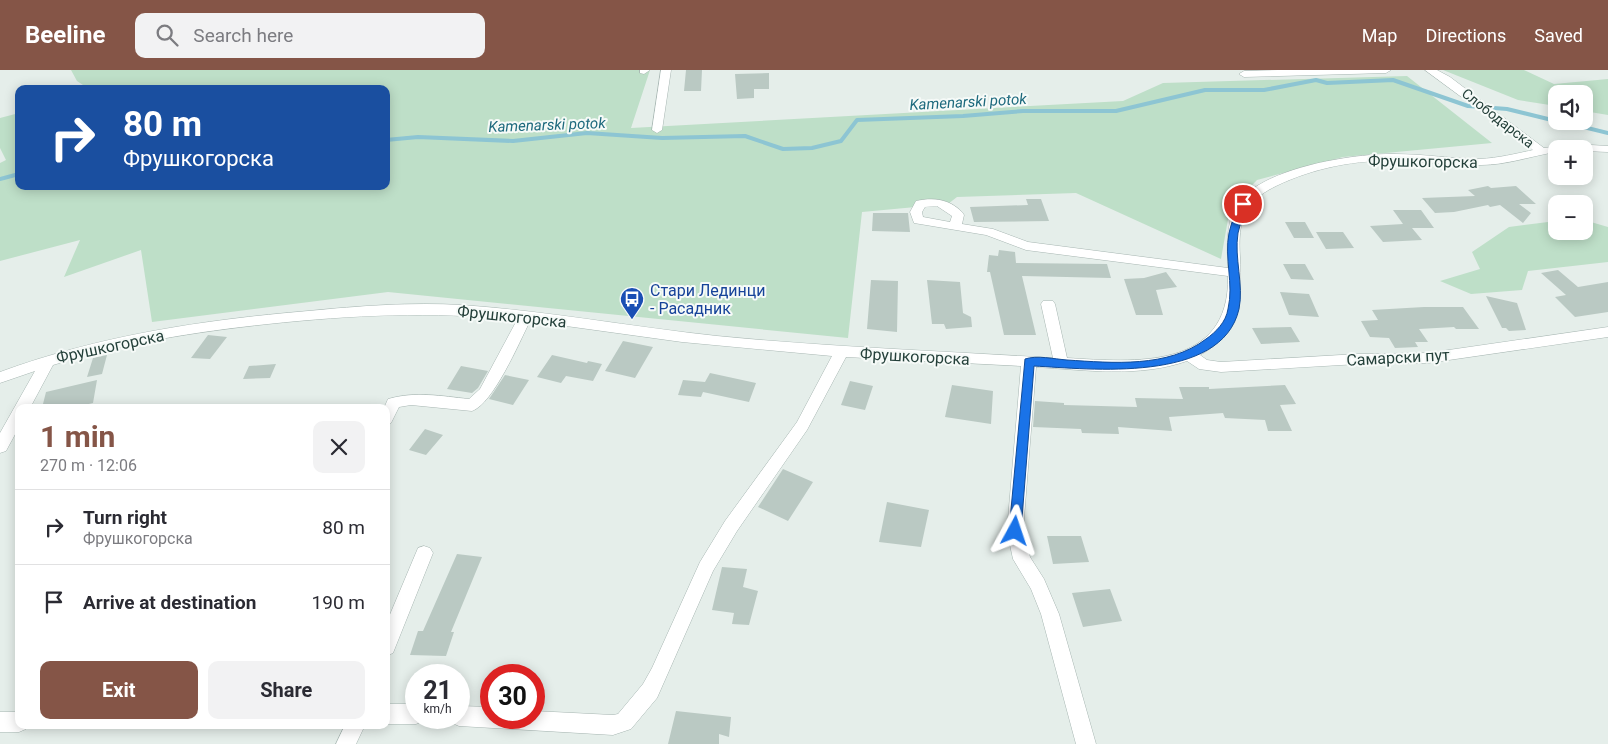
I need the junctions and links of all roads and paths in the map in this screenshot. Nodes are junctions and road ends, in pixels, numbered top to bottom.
1 (666, 70) edge
2 (1386, 70) edge
3 (1430, 70) edge
4 (1244, 74) dead end
5 (657, 130) dead end
6 (1593, 148) edge
7 (1608, 148) edge
8 (1548, 150) edge
9 (1540, 151) junction
10 (955, 226) dead end
11 (1234, 274) junction
12 (1048, 304) dead end
13 (526, 316) junction
14 (1608, 332) edge
15 (841, 352) junction
16 (1189, 355) junction
17 (48, 360) junction
18 (1029, 362) junction
19 (1061, 364) junction
20 (0, 378) edge
21 (24, 404) edge
22 (390, 410) edge
23 (15, 420) edge
24 (0, 447) edge
25 (424, 553) dead end
26 (390, 637) edge
27 (390, 714) edge
28 (405, 714) edge
29 (545, 721) edge
30 (0, 722) edge
31 (15, 722) edge
32 (352, 729) edge
33 (346, 744) edge
34 (1086, 744) edge

1 - 5 street
2 - 4 street
3 - 9 street, Слободарска
6 - 7 street, Фрушкогорска
8 - 9 street, Фрушкогорска
9 - 11 street, Фрушкогорска
10 - 11 street
11 - 16 street, Фрушкогорска
12 - 19 street
13 - 15 street, Фрушкогорска
13 - 17 street, Фрушкогорска
13 - 22 street
14 - 16 street, Самарски пут
15 - 18 street, Фрушкогорска
15 - 29 street
16 - 19 street, Фрушкогорска
17 - 20 street, Фрушкогорска
17 - 21 street
18 - 19 street, Фрушкогорска
18 - 34 street
23 - 24 street
25 - 26 street
27 - 28 street
30 - 31 street
32 - 33 street

